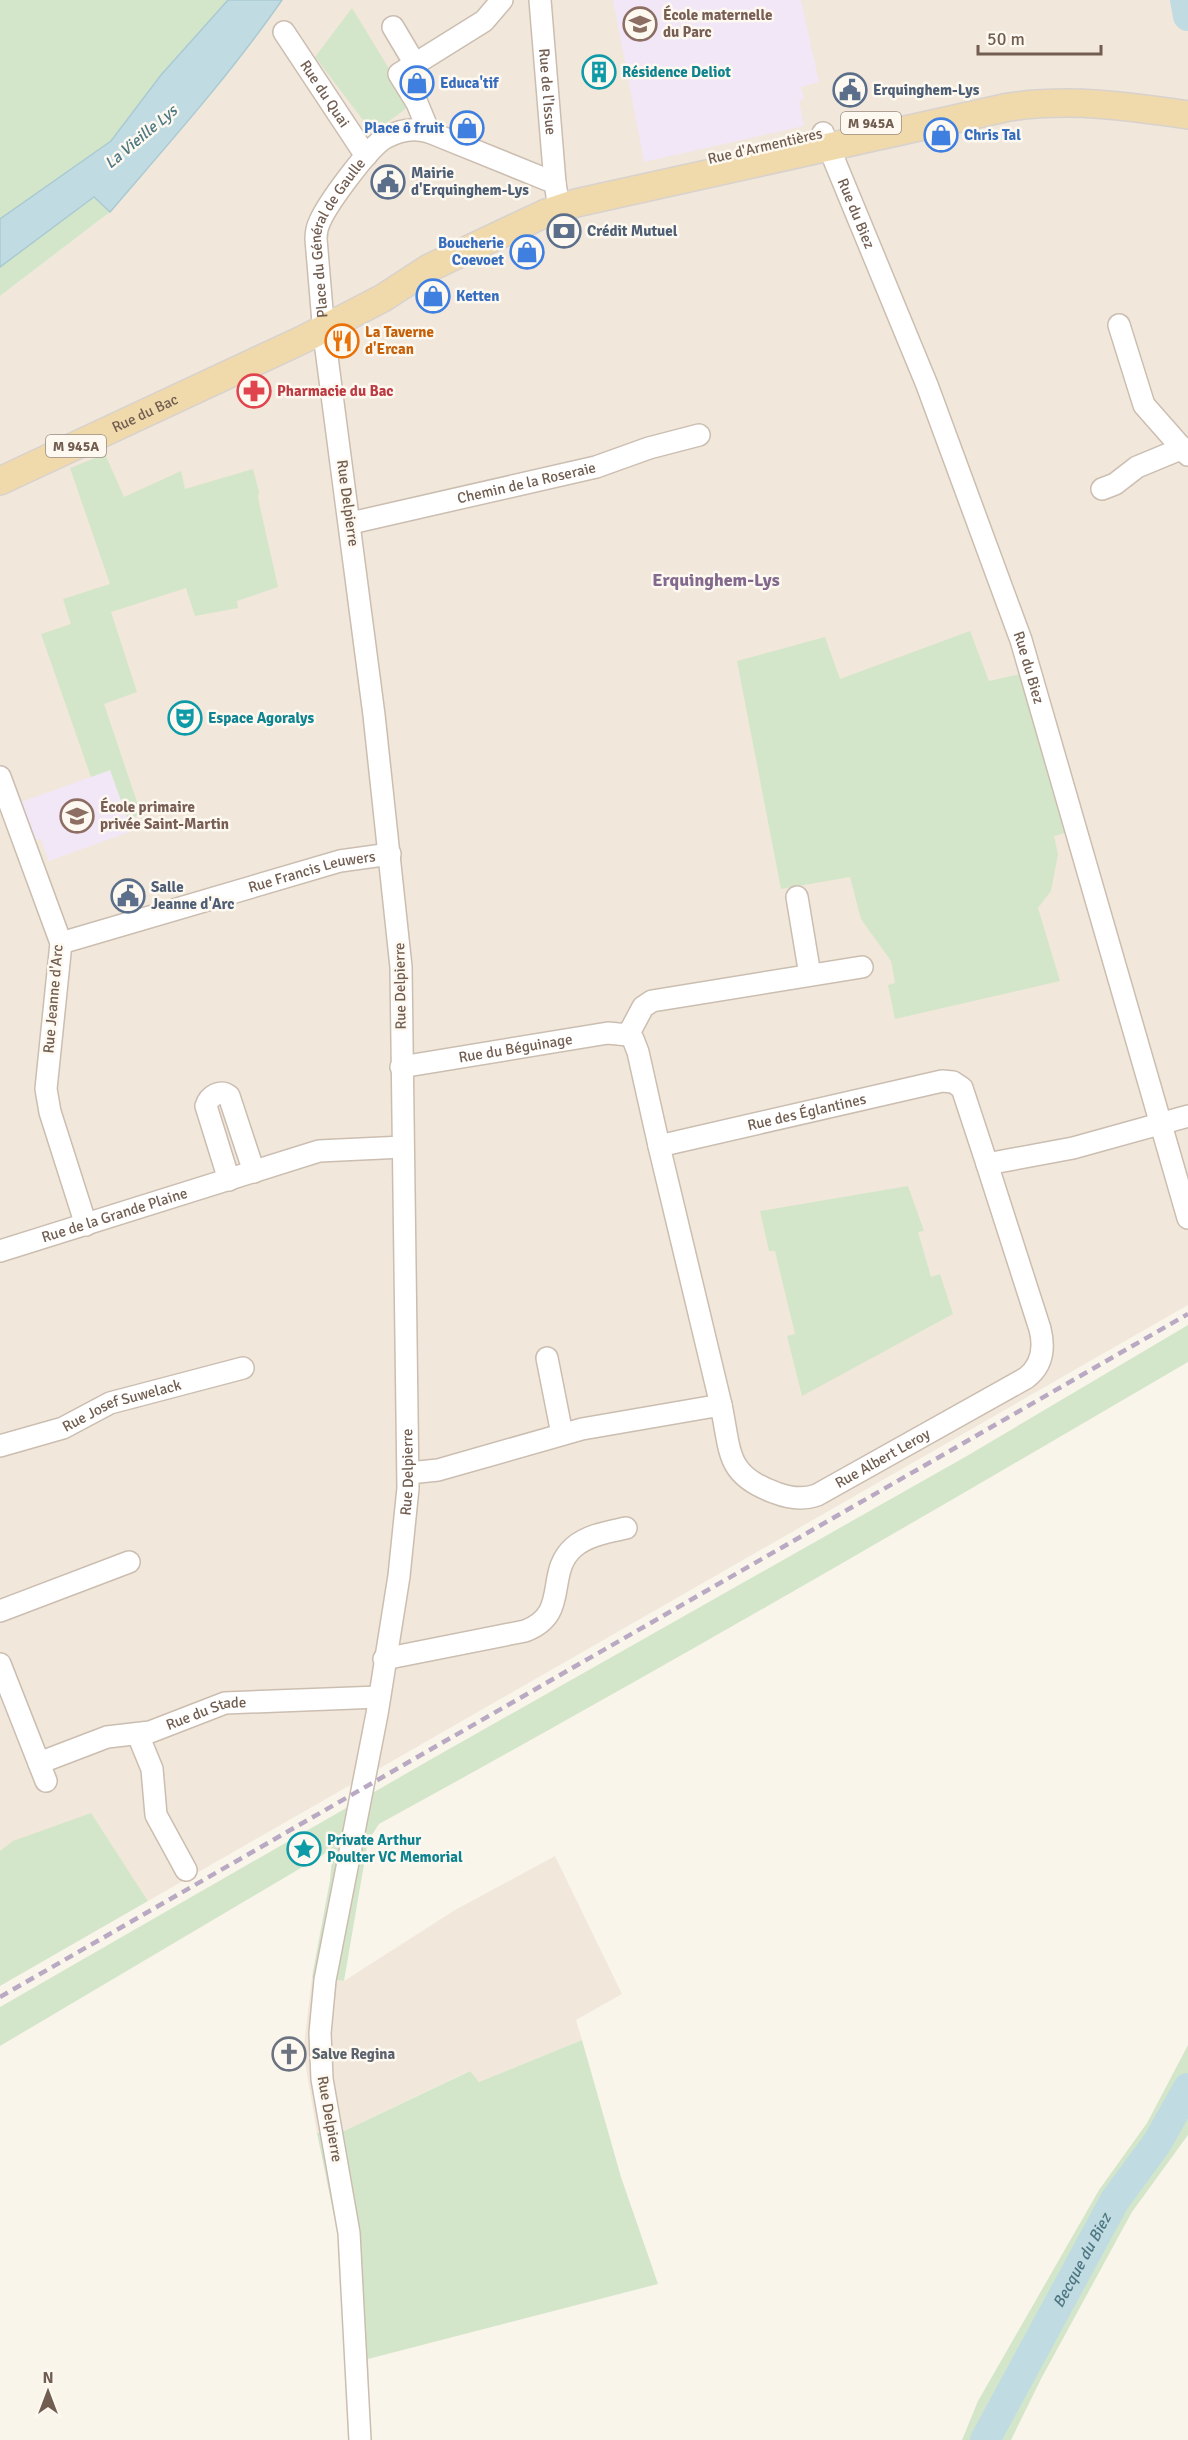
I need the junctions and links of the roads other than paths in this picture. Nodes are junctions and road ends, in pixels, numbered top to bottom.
1 (502, 0) edge
2 (540, 0) edge
3 (393, 27) dead end
4 (284, 32) dead end
5 (415, 64) junction
6 (1188, 103) edge
7 (1188, 115) edge
8 (429, 132) junction
9 (826, 140) junction
10 (366, 156) junction
11 (557, 195) junction
12 (323, 322) junction
13 (1119, 325) dead end
14 (699, 435) dead end
15 (1185, 451) edge
16 (0, 481) edge
17 (1102, 489) dead end
18 (351, 523) junction
19 (0, 777) edge
20 (390, 854) junction
21 (797, 897) dead end
22 (61, 943) junction
23 (862, 967) dead end
24 (810, 975) junction
25 (628, 1035) junction
26 (402, 1067) junction
27 (1188, 1116) edge
28 (1160, 1124) junction
29 (659, 1146) junction
30 (403, 1147) junction
31 (987, 1164) junction
32 (254, 1172) junction
33 (229, 1180) junction
34 (1188, 1218) edge
35 (86, 1225) junction
36 (0, 1251) edge
37 (547, 1358) dead end
38 (243, 1368) dead end
39 (721, 1405) junction
40 (561, 1434) junction
41 (0, 1446) edge
42 (409, 1473) junction
43 (626, 1528) dead end
44 (129, 1562) dead end
45 (0, 1611) edge
46 (384, 1659) junction
47 (0, 1664) edge
48 (379, 1698) junction
49 (138, 1735) junction
50 (186, 1870) dead end
51 (360, 2440) edge

1 - 5 street
2 - 11 street, Rue de l'Issue
3 - 5 street
4 - 10 street, Rue du Quai
5 - 8 street
6 - 9 main road, Rue d'Armentières / M 945A
7 - 9 main road, Rue d'Armentières / M 945A
8 - 10 street, Place du Général de Gaulle
8 - 11 street, Place du Général de Gaulle
9 - 11 main road, Rue d'Armentières / M 945A
9 - 28 street, Rue du Biez
10 - 12 street, Place du Général de Gaulle
11 - 12 main road, Place du Général de Gaulle / M 945A
12 - 16 main road, Rue du Bac / M 945A
12 - 18 street, Rue Delpierre
13 - 15 street
14 - 18 street, Chemin de la Roseraie
15 - 17 street
18 - 20 street, Rue Delpierre
19 - 22 street, Rue Jeanne d'Arc
20 - 22 street, Rue Francis Leuwers
20 - 26 street, Rue Delpierre
21 - 24 street
22 - 35 street, Rue Jeanne d'Arc
23 - 24 street
24 - 25 street
25 - 26 street, Rue du Béguinage
25 - 29 street
26 - 30 street, Rue Delpierre
27 - 28 street
28 - 31 street
28 - 34 street, Rue du Biez
29 - 31 street, Rue des Églantines
29 - 39 street
30 - 32 street, Rue de la Grande Plaine
30 - 42 street, Rue Delpierre
31 - 39 street, Rue Albert Leroy
32 - 33 street, Rue de la Grande Plaine
32 - 33 street
33 - 35 street, Rue de la Grande Plaine
35 - 36 street, Rue de la Grande Plaine
37 - 40 street
38 - 41 street, Rue Josef Suwelack
39 - 40 street
40 - 42 street
42 - 46 street, Rue Delpierre
43 - 46 street
44 - 45 street
46 - 48 street, Rue Delpierre
47 - 49 street, Rue du Stade
48 - 49 street, Rue du Stade
48 - 51 street, Rue Delpierre
49 - 50 street

